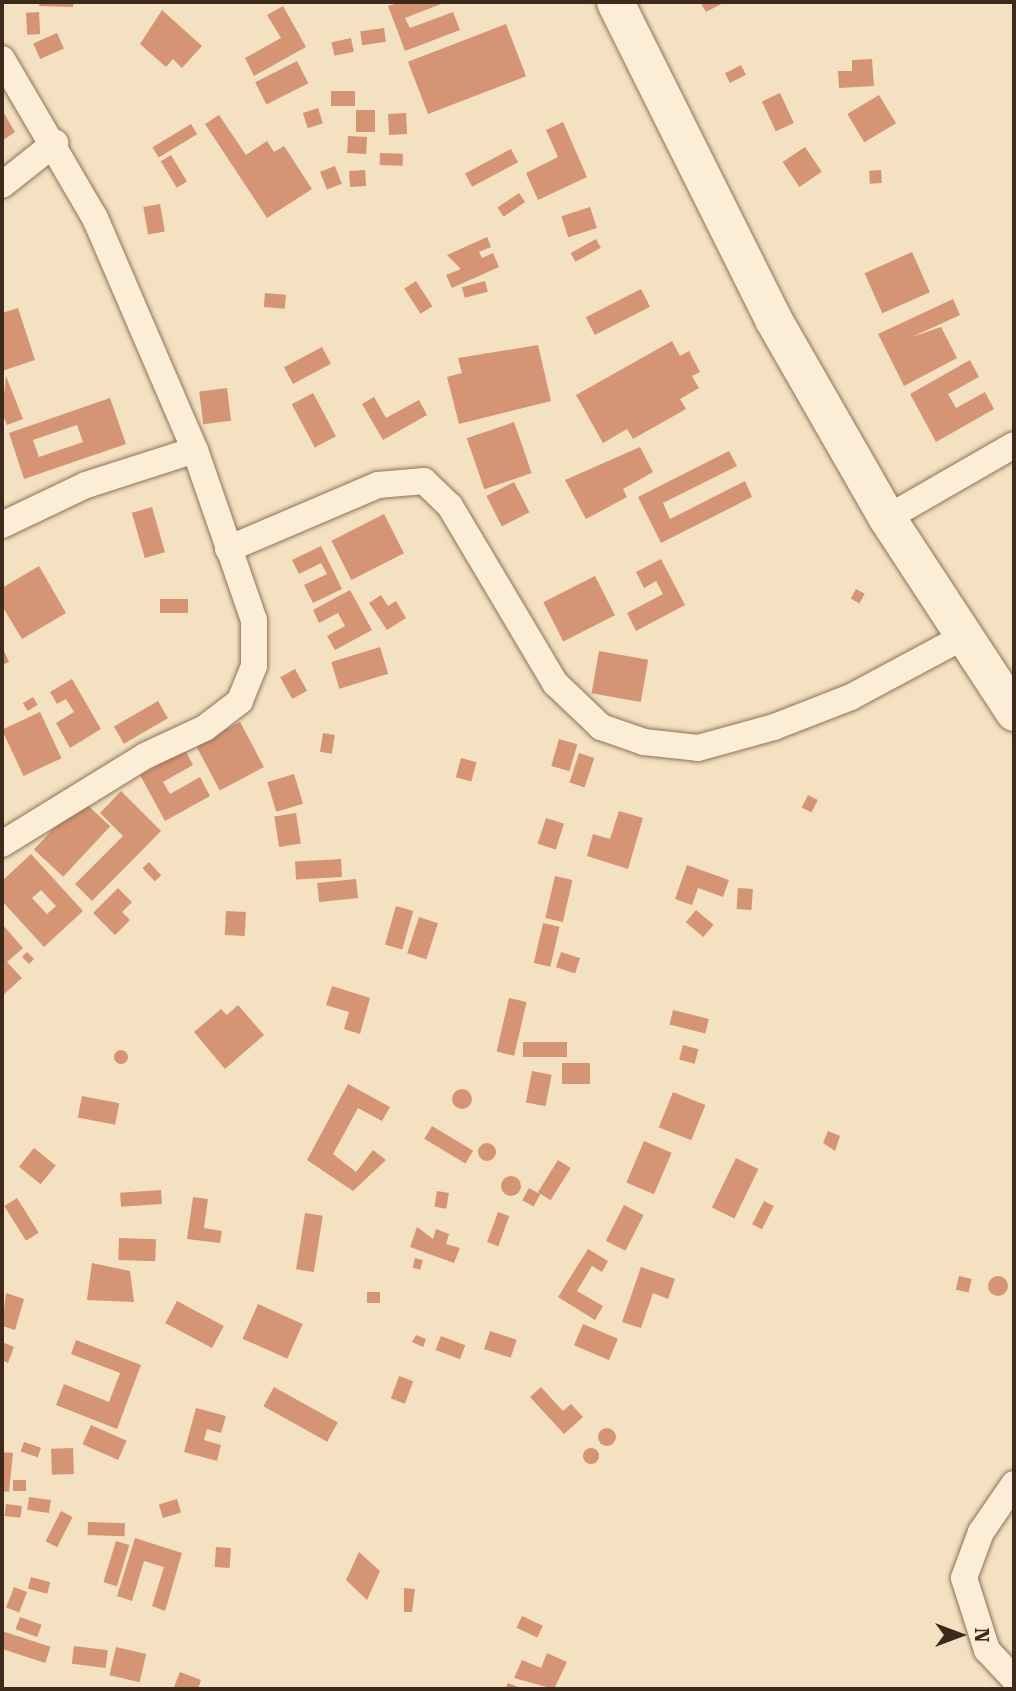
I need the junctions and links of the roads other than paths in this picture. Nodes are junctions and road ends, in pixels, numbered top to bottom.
1 (615, 2) edge
2 (2, 59) edge
3 (55, 143) junction
4 (2, 185) edge
5 (1014, 445) edge
6 (195, 450) junction
7 (887, 518) junction
8 (2, 525) edge
9 (228, 549) junction
10 (963, 637) junction
11 (1014, 712) edge
12 (2, 844) edge
13 (1014, 1484) edge
14 (1014, 1679) edge

1 - 7 main road
2 - 3 street
3 - 4 street
3 - 6 street
5 - 7 street
6 - 8 street
6 - 9 street
7 - 10 main road
9 - 10 street
9 - 12 street
10 - 11 main road
13 - 14 street

